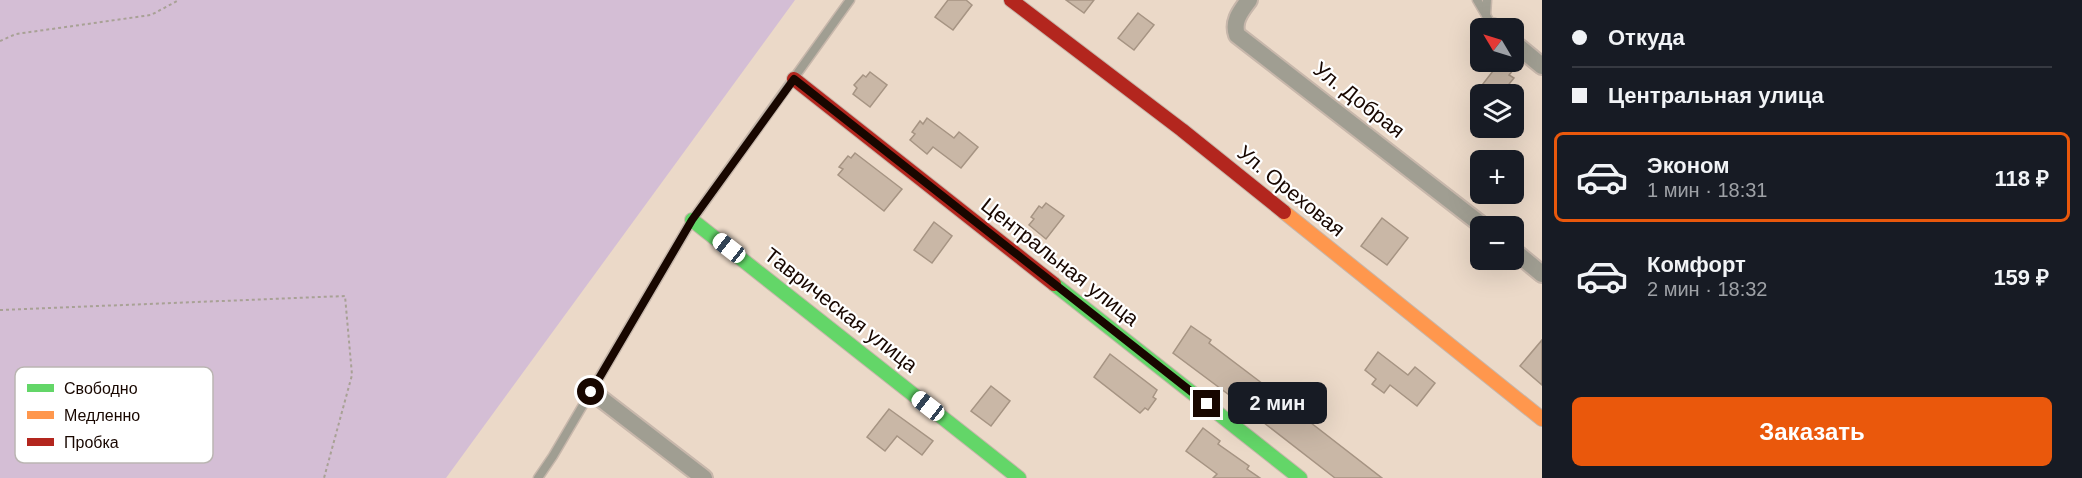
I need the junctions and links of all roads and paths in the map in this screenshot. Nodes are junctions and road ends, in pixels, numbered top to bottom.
1 (179, 0) edge
2 (850, 0) edge
3 (1011, 0) edge
4 (1249, 0) edge
5 (1477, 0) edge
6 (1487, 0) edge
7 (1488, 18) edge
8 (1490, 18) edge
9 (0, 41) edge
10 (1524, 51) edge
11 (1542, 66) edge
12 (794, 79) junction
13 (1470, 216) edge
14 (692, 220) junction
15 (1524, 259) edge
16 (1542, 274) edge
17 (0, 310) edge
18 (591, 392) junction
19 (1542, 419) edge
20 (324, 478) edge
21 (538, 478) edge
22 (704, 478) edge
23 (1019, 478) edge
24 (1300, 478) edge

1 - 9 path
2 - 12 lane
3 - 19 street, Ул. Ореховая
4 - 13 street, Ул. Добрая
5 - 7 lane
6 - 8 lane
10 - 11 street
12 - 14 lane
12 - 24 street, Центральная улица
14 - 18 lane
14 - 23 street, Таврическая улица
15 - 16 street
17 - 20 path
18 - 21 lane
18 - 22 street

